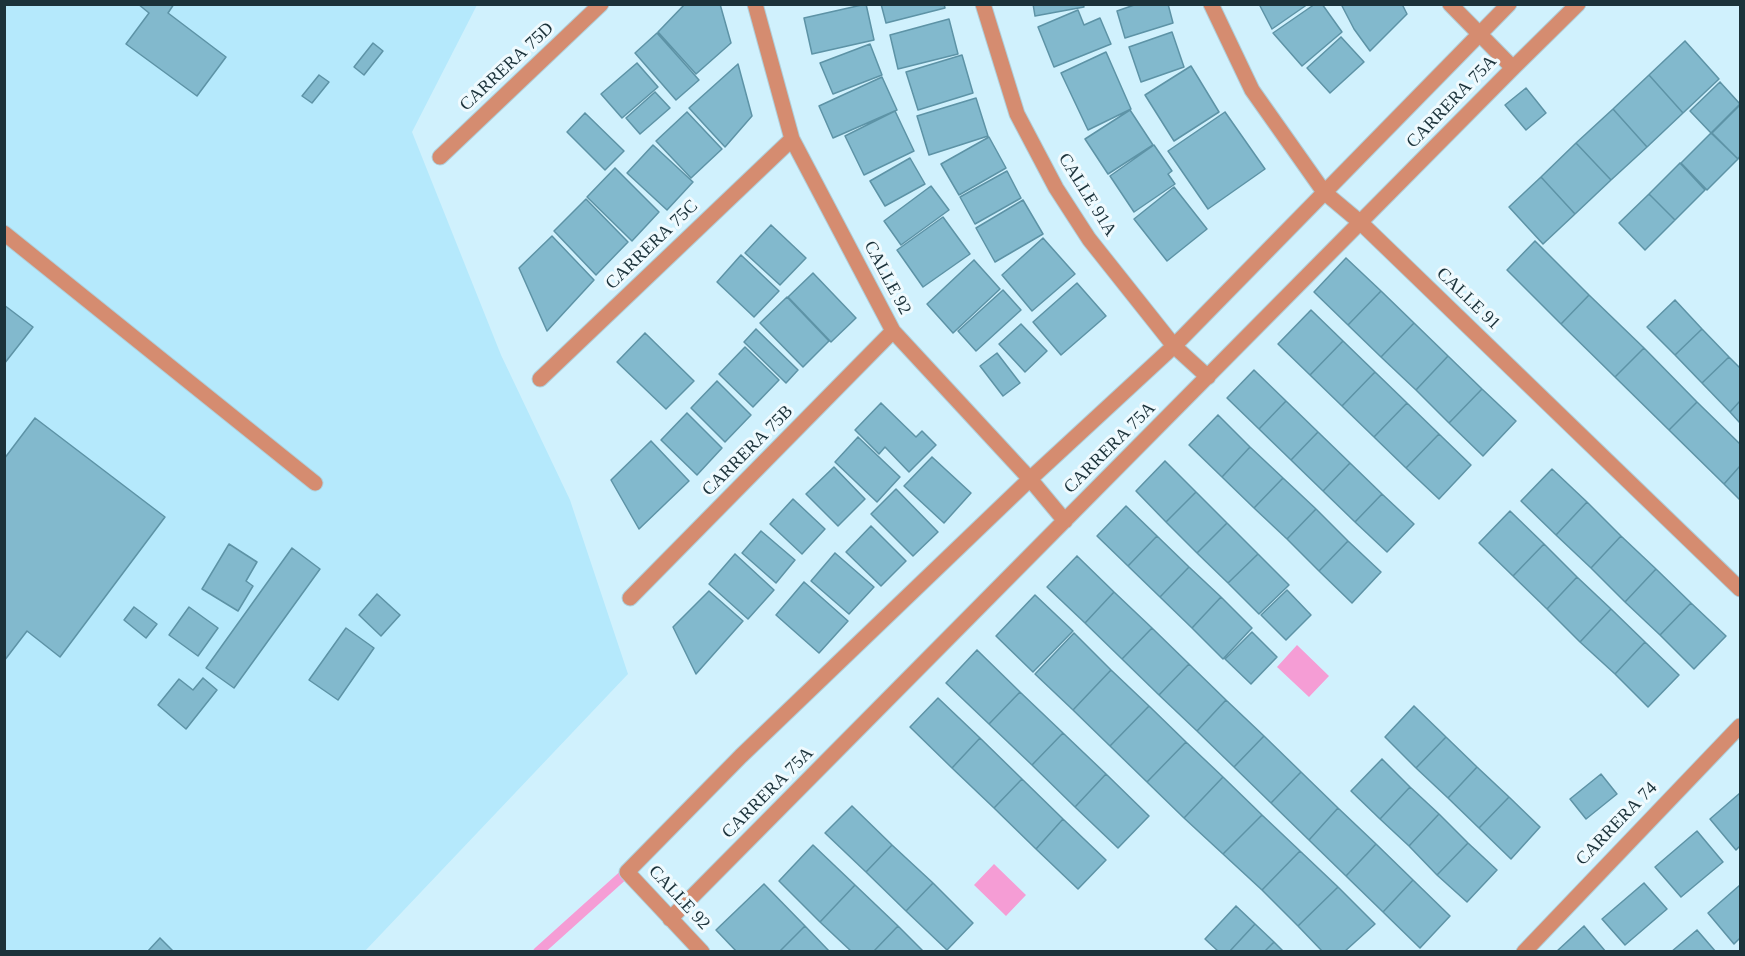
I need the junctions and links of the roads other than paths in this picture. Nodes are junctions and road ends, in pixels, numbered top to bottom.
1 (601, 4) edge
2 (755, 4) edge
3 (983, 4) edge
4 (1211, 4) edge
5 (1450, 4) edge
6 (1509, 4) edge
7 (1578, 4) edge
8 (1478, 35) junction
9 (1513, 68) junction
10 (792, 139) junction
11 (440, 157) dead end
12 (1324, 192) junction
13 (1361, 223) junction
14 (4, 233) edge
15 (893, 331) junction
16 (1174, 346) junction
17 (1208, 377) junction
18 (540, 379) dead end
19 (1030, 479) junction
20 (315, 483) dead end
21 (1065, 522) junction
22 (1740, 589) edge
23 (630, 598) dead end
24 (1740, 726) edge
25 (627, 872) joint
26 (670, 919) junction
27 (702, 951) edge
28 (1524, 951) edge

1 - 11 street, CARRERA 75D
2 - 10 street, CALLE 92
3 - 16 street, CALLE 91A
4 - 12 street, CALLE 91
5 - 8 street
6 - 8 street, CARRERA 75A
7 - 9 street, CARRERA 75A
8 - 9 street
8 - 12 street, CARRERA 75A
9 - 13 street, CARRERA 75A
10 - 15 street, CALLE 92
10 - 18 street, CARRERA 75C
12 - 13 street, CALLE 91
12 - 16 street, CARRERA 75A
13 - 17 street, CARRERA 75A
13 - 22 street, CALLE 91
14 - 20 street
15 - 19 street, CALLE 92
15 - 23 street, CARRERA 75B
16 - 17 street, CALLE 91A
16 - 19 street, CARRERA 75A
17 - 21 street, CARRERA 75A
19 - 21 street, CALLE 92
19 - 25 street, CARRERA 75A
21 - 26 street, CARRERA 75A
24 - 28 street, CARRERA 74
25 - 26 street, CALLE 92
26 - 27 street, CALLE 92

